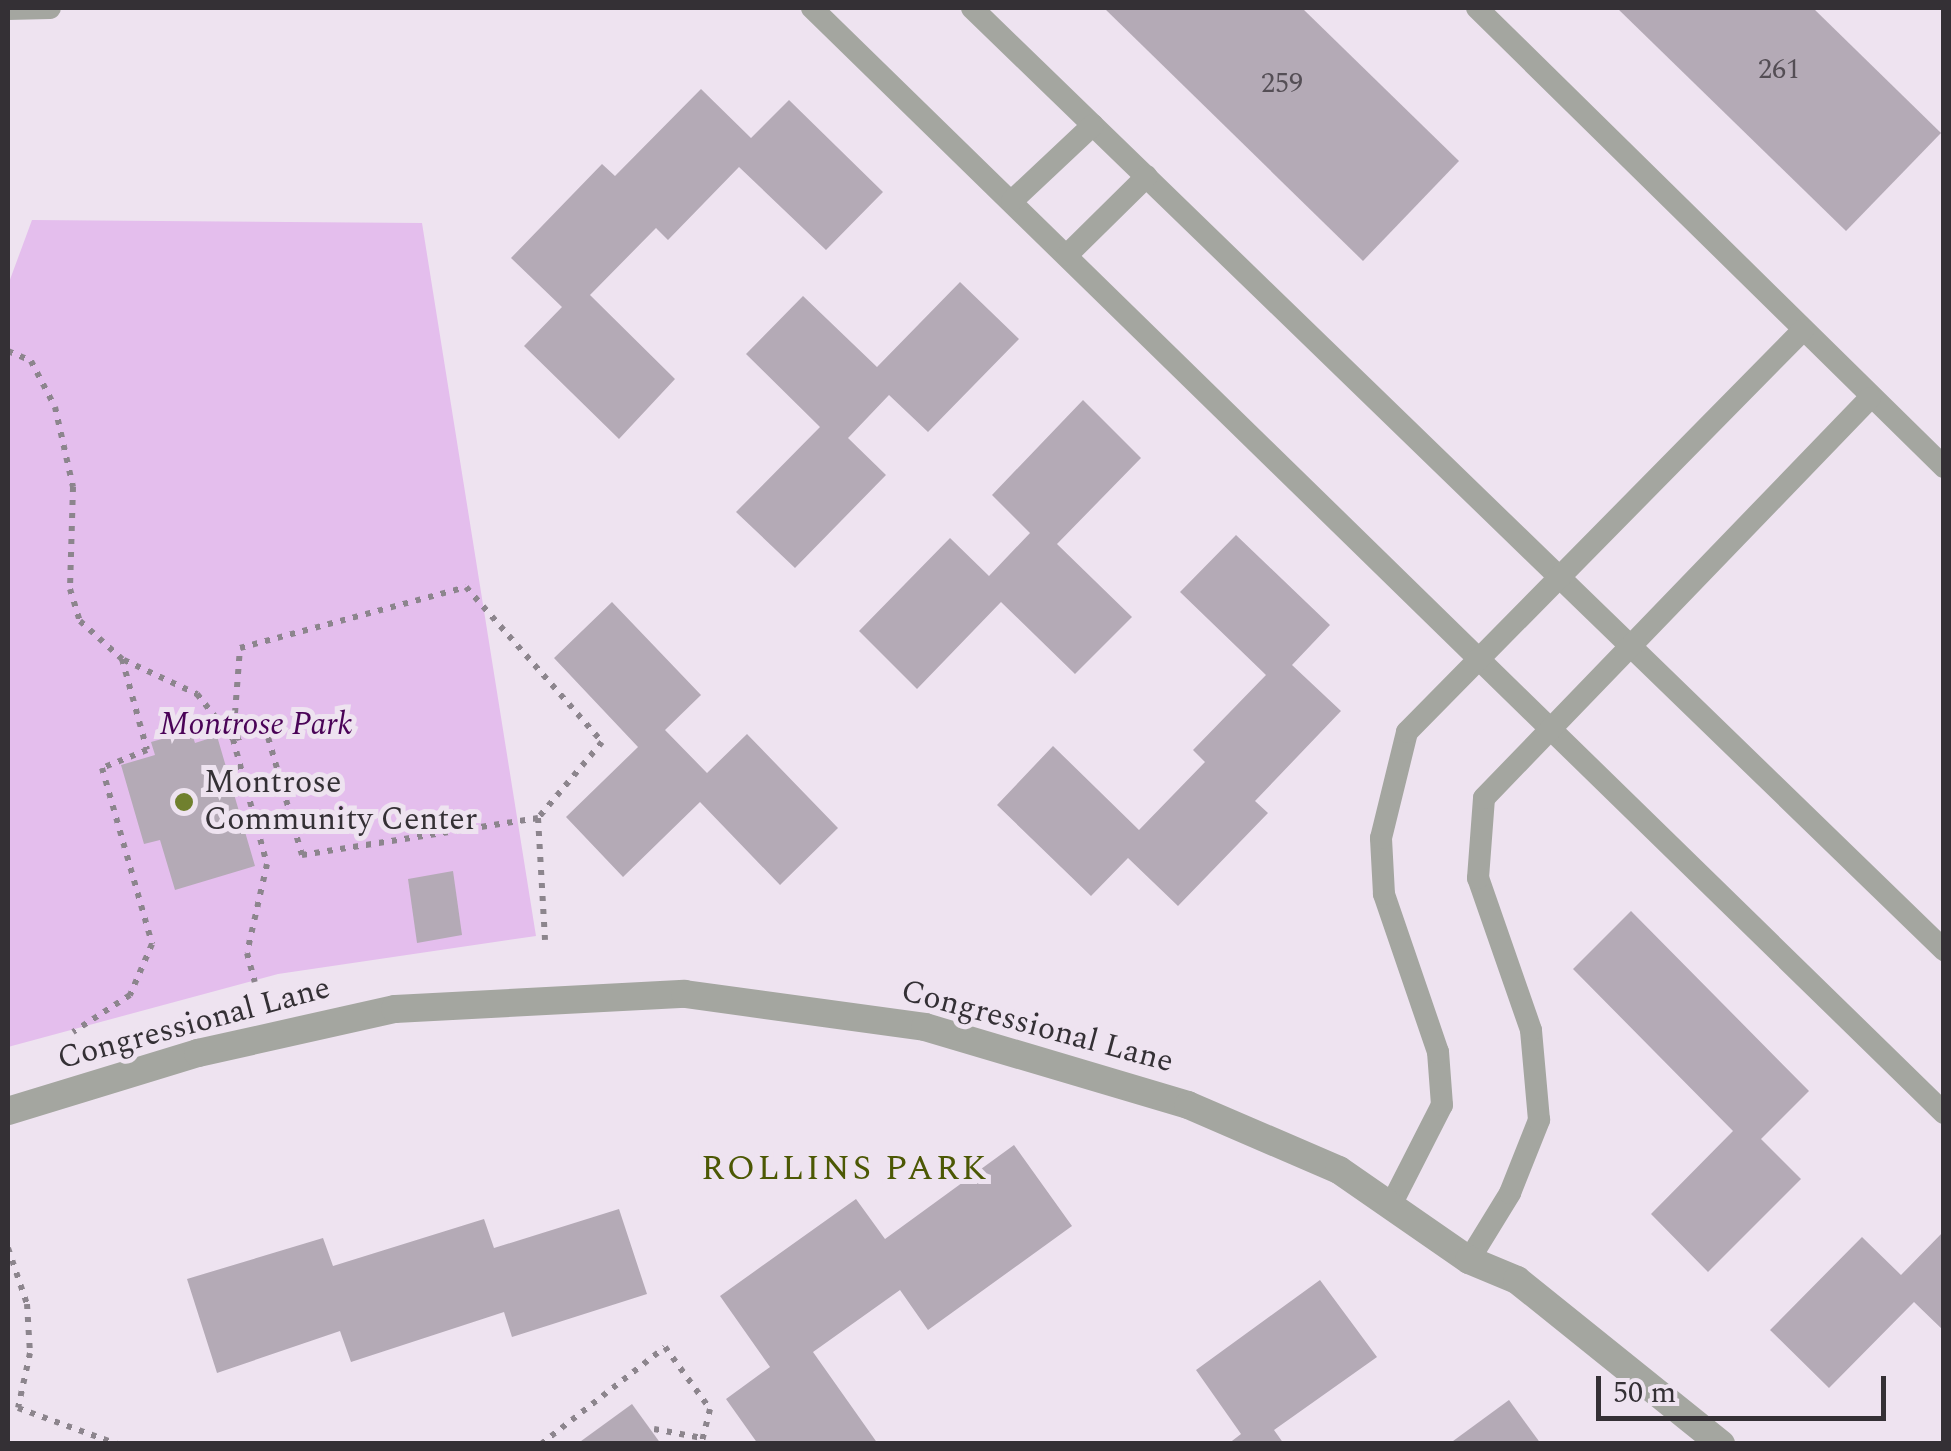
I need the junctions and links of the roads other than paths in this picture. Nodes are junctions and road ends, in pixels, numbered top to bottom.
1 (50, 8) edge
2 (812, 8) edge
3 (972, 8) edge
4 (1477, 8) edge
5 (8, 9) edge
6 (1094, 125) junction
7 (1146, 176) junction
8 (1012, 201) junction
9 (1068, 255) junction
10 (1803, 330) junction
11 (1870, 398) junction
12 (1944, 468) edge
13 (1557, 574) junction
14 (1629, 647) junction
15 (1478, 653) junction
16 (1550, 724) junction
17 (1944, 950) edge
18 (8, 1110) edge
19 (1944, 1114) edge
20 (1392, 1203) junction
21 (1468, 1260) junction
22 (1721, 1444) edge

1 - 5 lane
2 - 8 lane
3 - 6 lane
4 - 10 lane
6 - 7 lane
6 - 8 lane
7 - 9 lane
7 - 13 lane
8 - 9 lane
9 - 15 lane
10 - 11 lane
10 - 13 lane
11 - 12 lane
11 - 14 lane
13 - 14 lane
13 - 15 lane
14 - 16 lane
14 - 17 lane
15 - 16 lane
15 - 20 lane
16 - 19 lane
16 - 21 lane
18 - 20 street, Congressional Lane
20 - 21 street, Congressional Lane
21 - 22 street, Congressional Lane

